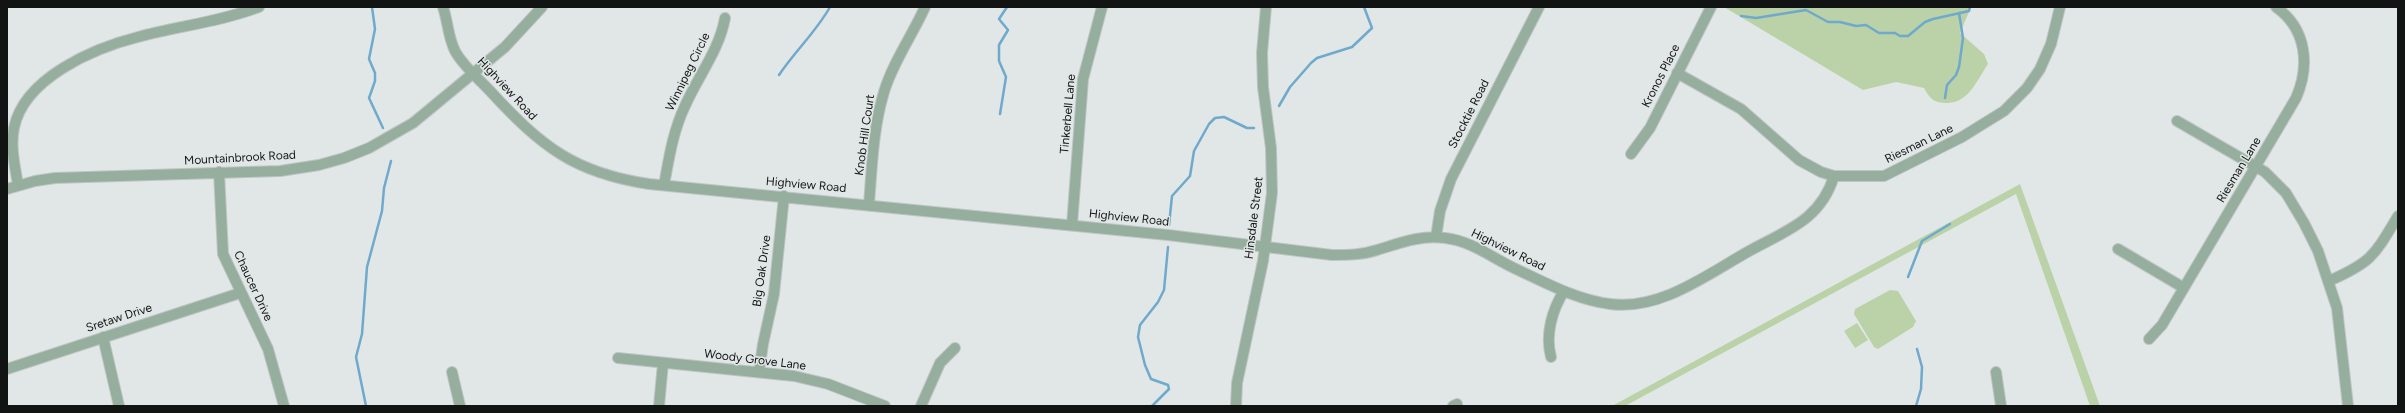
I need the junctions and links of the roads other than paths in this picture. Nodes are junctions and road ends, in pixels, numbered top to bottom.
1 (259, 7) edge
2 (443, 7) edge
3 (542, 7) edge
4 (925, 7) edge
5 (1102, 7) edge
6 (1266, 7) edge
7 (1538, 7) edge
8 (1711, 7) edge
9 (2060, 7) edge
10 (2276, 7) edge
11 (726, 18) dead end
12 (1677, 73) junction
13 (474, 74) junction
14 (2177, 121) dead end
15 (1631, 154) dead end
16 (2256, 168) junction
17 (219, 172) junction
18 (1834, 176) junction
19 (18, 185) junction
20 (664, 185) junction
21 (7, 189) edge
22 (784, 196) junction
23 (869, 204) junction
24 (2398, 216) edge
25 (1072, 225) junction
26 (1436, 237) junction
27 (1265, 247) junction
28 (2118, 248) dead end
29 (2329, 281) junction
30 (2184, 288) junction
31 (1564, 291) junction
32 (240, 293) junction
33 (103, 337) junction
34 (2149, 339) dead end
35 (955, 348) dead end
36 (1551, 357) dead end
37 (618, 358) dead end
38 (663, 363) junction
39 (7, 369) edge
40 (452, 372) dead end
41 (759, 372) junction
42 (1996, 372) dead end
43 (119, 406) edge
44 (284, 406) edge
45 (460, 406) edge
46 (659, 406) edge
47 (885, 406) edge
48 (922, 406) edge
49 (1236, 406) edge
50 (2001, 406) edge
51 (2346, 406) edge

1 - 19 street
2 - 13 street, Highview Road
3 - 13 street, Mountainbrook Road
4 - 23 street, Knob Hill Court
5 - 25 street, Tinkerbell Lane
6 - 27 street, Hinsdale Street
7 - 26 street, Stocktie Road
8 - 12 street, Kronos Place
9 - 18 street, Riesman Lane
10 - 16 street, Riesman Lane
11 - 20 street, Winnipeg Circle
12 - 15 street, Kronos Place
12 - 18 street, Riesman Lane
13 - 17 street, Mountainbrook Road
13 - 20 street, Highview Road
14 - 16 street
16 - 29 street
16 - 30 street, Riesman Lane
17 - 19 street, Mountainbrook Road
17 - 32 street, Chaucer Drive
18 - 31 street, Highview Road
19 - 21 street, Mountainbrook Road
20 - 22 street, Highview Road
22 - 23 street, Highview Road
22 - 41 street, Big Oak Drive
23 - 25 street, Highview Road
24 - 29 street
25 - 27 street, Highview Road
26 - 27 street, Highview Road
26 - 31 street, Highview Road
27 - 49 street, Hinsdale Street
28 - 30 street
29 - 51 street
30 - 34 street, Riesman Lane
31 - 36 street
32 - 33 street, Sretaw Drive
32 - 44 street, Chaucer Drive
33 - 39 street, Sretaw Drive
33 - 43 street
35 - 48 street
37 - 38 street, Woody Grove Lane
38 - 41 street, Woody Grove Lane
38 - 46 street
40 - 45 street
41 - 47 street, Woody Grove Lane
42 - 50 street

